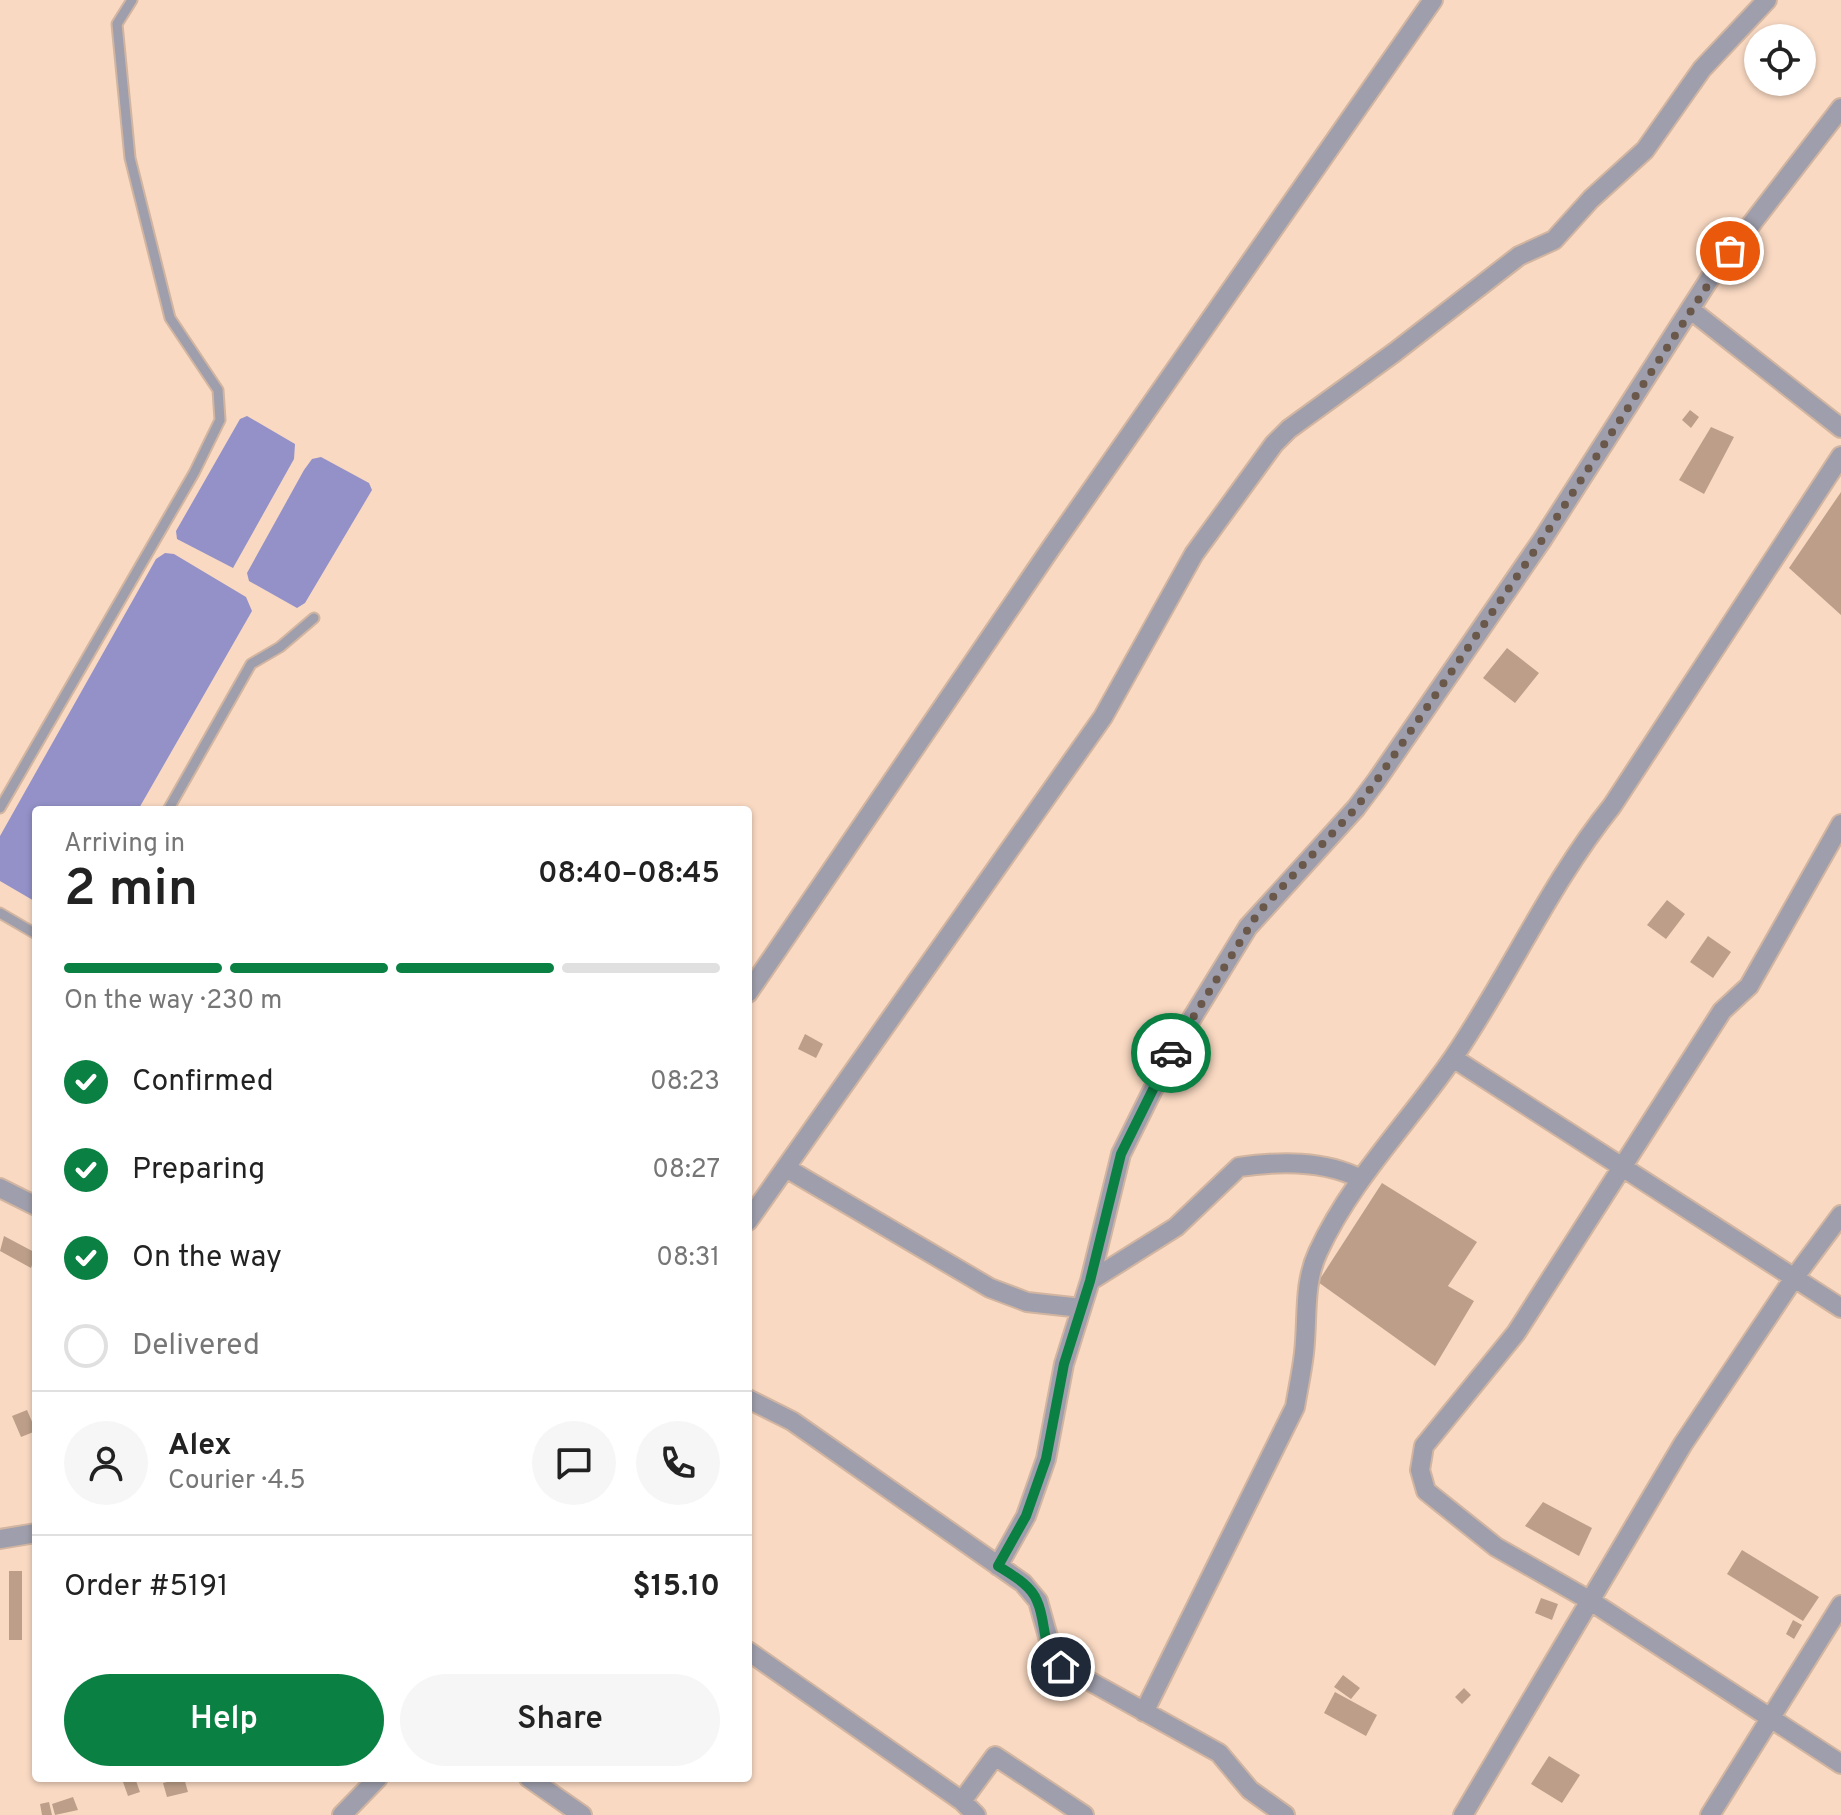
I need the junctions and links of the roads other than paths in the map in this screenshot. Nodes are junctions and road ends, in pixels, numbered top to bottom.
1 (132, 0) edge
2 (1433, 0) edge
3 (1767, 0) edge
4 (1841, 108) edge
5 (1691, 310) junction
6 (1841, 428) edge
7 (1841, 456) edge
8 (314, 618) dead end
9 (170, 806) edge
10 (0, 808) edge
11 (1841, 824) edge
12 (0, 913) edge
13 (32, 932) edge
14 (752, 987) edge
15 (1453, 1058) junction
16 (786, 1168) junction
17 (1624, 1169) junction
18 (1361, 1179) junction
19 (0, 1188) edge
20 (32, 1204) edge
21 (752, 1215) edge
22 (1841, 1215) edge
23 (1794, 1278) junction
24 (1090, 1281) junction
25 (1081, 1308) junction
26 (1841, 1308) edge
27 (752, 1401) edge
28 (32, 1534) edge
29 (0, 1539) edge
30 (998, 1566) junction
31 (1589, 1600) junction
32 (1841, 1605) edge
33 (752, 1654) edge
34 (1144, 1712) junction
35 (1768, 1717) junction
36 (1841, 1764) edge
37 (374, 1782) edge
38 (535, 1782) edge
39 (962, 1801) junction
40 (342, 1815) edge
41 (582, 1815) edge
42 (976, 1815) edge
43 (1084, 1815) edge
44 (1285, 1815) edge
45 (1463, 1815) edge
46 (1710, 1815) edge

1 - 10 lane
2 - 14 street
3 - 16 street
4 - 5 street
5 - 6 street
5 - 24 street
7 - 15 street
8 - 9 lane
11 - 17 street
12 - 13 lane
15 - 17 street
15 - 18 street
16 - 21 street
16 - 25 street
17 - 23 street
17 - 31 street
18 - 24 street
18 - 34 street
19 - 20 street
22 - 23 street
23 - 26 street
23 - 31 street
24 - 25 street
25 - 30 street
27 - 30 street
28 - 29 street
30 - 34 street
31 - 35 street
31 - 45 street
32 - 35 street
33 - 39 street
34 - 44 street
35 - 36 street
35 - 46 street
37 - 40 street
38 - 41 street
39 - 42 street
39 - 43 street

